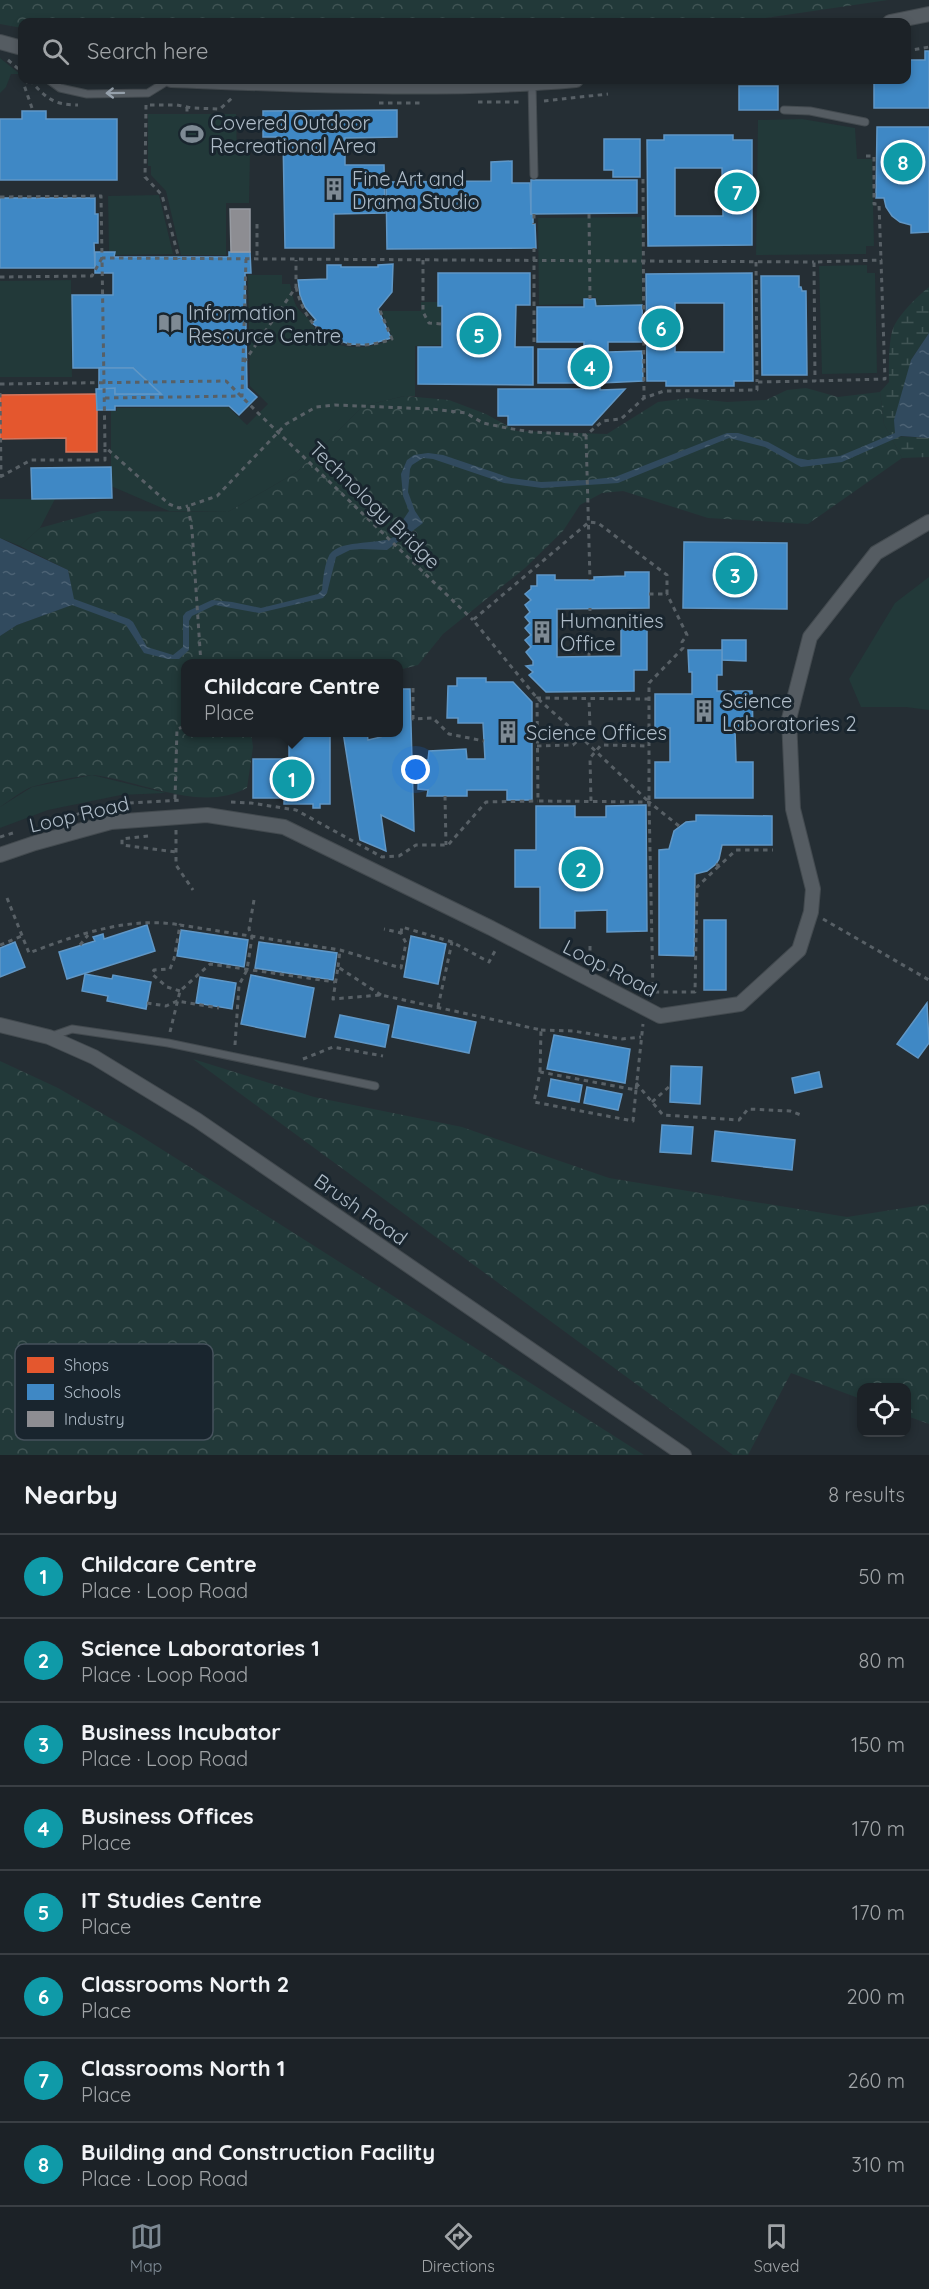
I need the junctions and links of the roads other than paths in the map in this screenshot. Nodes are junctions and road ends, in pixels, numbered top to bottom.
1 (929, 14) edge
2 (910, 18) edge
3 (0, 42) edge
4 (18, 49) edge
5 (54, 84) edge
6 (163, 84) edge
7 (287, 84) edge
8 (532, 84) joint
9 (784, 110) dead end
10 (865, 122) dead end
11 (534, 175) dead end
12 (929, 522) edge
13 (0, 855) edge
14 (0, 1024) edge
15 (49, 1037) junction
16 (375, 1086) dead end
17 (684, 1455) edge

1 - 2 street
3 - 4 street
6 -> 5 lane
7 - 8 street
8 - 11 lane
9 - 10 lane
12 - 13 street, Loop Road
14 - 15 street, Brush Road
15 - 16 lane
15 - 17 street, Brush Road

